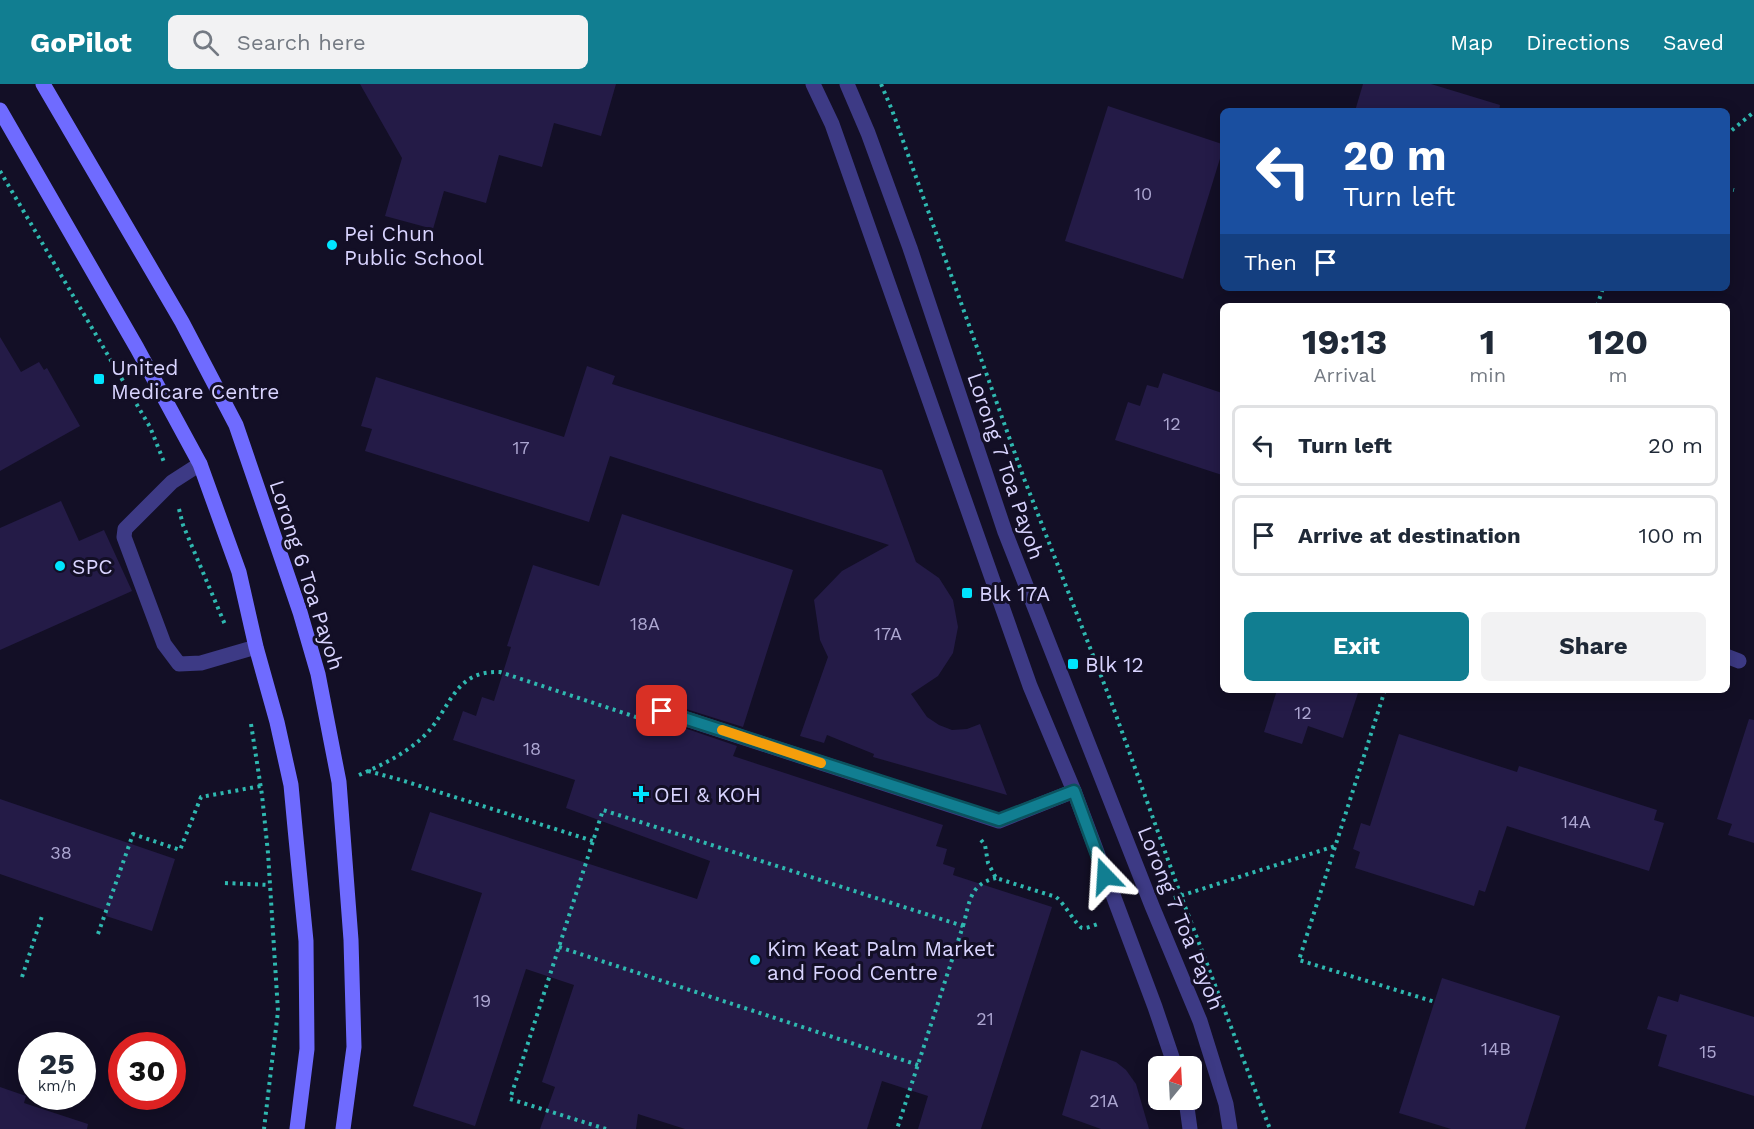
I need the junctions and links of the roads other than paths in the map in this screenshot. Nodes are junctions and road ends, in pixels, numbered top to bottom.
1 (43, 84) edge
2 (813, 84) edge
3 (847, 84) edge
4 (0, 110) edge
5 (200, 464) junction
6 (255, 647) junction
7 (662, 711) dead end
8 (1074, 791) junction
9 (1172, 1056) edge
10 (1188, 1110) edge
11 (297, 1129) edge
12 (343, 1129) edge
13 (1191, 1129) edge
14 (1230, 1129) edge

1 - 12 main road, Lorong 6 Toa Payoh
2 - 8 street
3 - 14 street, Lorong 7 Toa Payoh
4 - 5 main road
5 - 6 main road
5 - 6 street
6 - 11 main road
7 - 8 street
8 - 9 street
10 - 13 street

